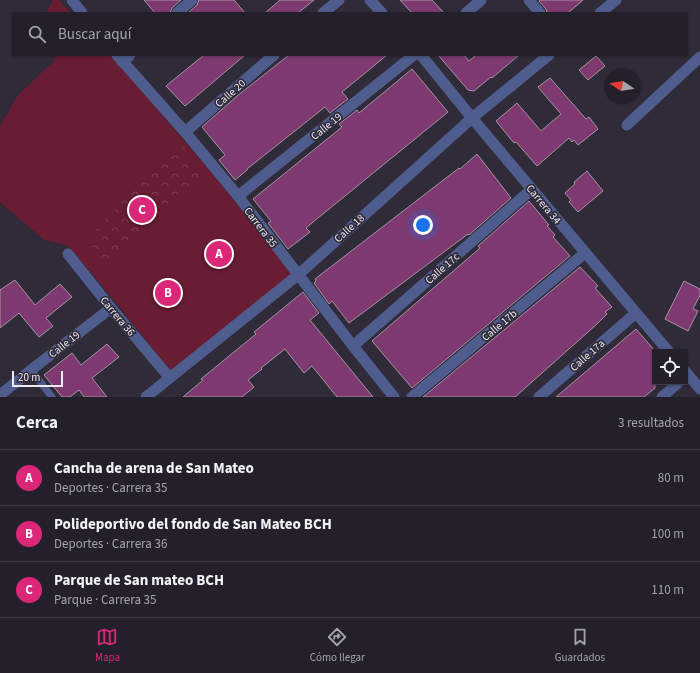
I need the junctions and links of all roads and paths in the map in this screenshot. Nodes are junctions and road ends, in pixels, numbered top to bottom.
1 (72, 0) edge
2 (192, 0) edge
3 (339, 0) edge
4 (370, 0) edge
5 (481, 0) edge
6 (529, 0) edge
7 (616, 0) edge
8 (81, 12) edge
9 (178, 12) edge
10 (325, 12) edge
11 (381, 12) edge
12 (467, 12) edge
13 (539, 12) edge
14 (601, 12) edge
15 (273, 56) edge
16 (413, 56) edge
17 (422, 56) edge
18 (548, 56) edge
19 (123, 57) edge
20 (700, 57) edge
21 (472, 118) junction
22 (627, 125) dead end
23 (185, 132) junction
24 (532, 189) junction
25 (238, 196) junction
26 (585, 253) junction
27 (68, 254) dead end
28 (298, 274) junction
29 (111, 308) junction
30 (636, 313) junction
31 (352, 346) junction
32 (666, 349) edge
33 (31, 370) junction
34 (169, 377) junction
35 (688, 379) edge
36 (675, 385) edge
37 (700, 389) edge
38 (0, 395) edge
39 (52, 397) edge
40 (146, 397) edge
41 (394, 397) edge
42 (412, 397) edge
43 (539, 397) edge
44 (662, 397) edge

1 - 8 street
2 - 9 street
3 - 10 street
4 - 11 street
5 - 12 street
6 - 13 street
7 - 14 street
15 - 23 street, Calle 20
16 - 25 street, Calle 19
17 - 21 street, Carrera 34
18 - 21 street, Calle 18
19 - 23 street, Carrera 35
20 - 22 street
21 - 24 street, Carrera 34
21 - 28 street, Calle 18
23 - 25 street, Carrera 35
24 - 26 street, Carrera 34
24 - 31 street, Calle 17c
25 - 28 street, Carrera 35
26 - 30 street, Carrera 34
26 - 42 street, Calle 17b
27 - 29 street, Carrera 36
28 - 31 street, Carrera 35
28 - 34 street, Calle 18
29 - 33 street, Calle 19
29 - 34 street, Carrera 36
30 - 32 street, Carrera 34
30 - 43 street, Calle 17a
31 - 41 street, Carrera 35
33 - 38 street, Calle 19
33 - 39 lane
34 - 40 street, Calle 18
35 - 37 street
36 - 44 street

